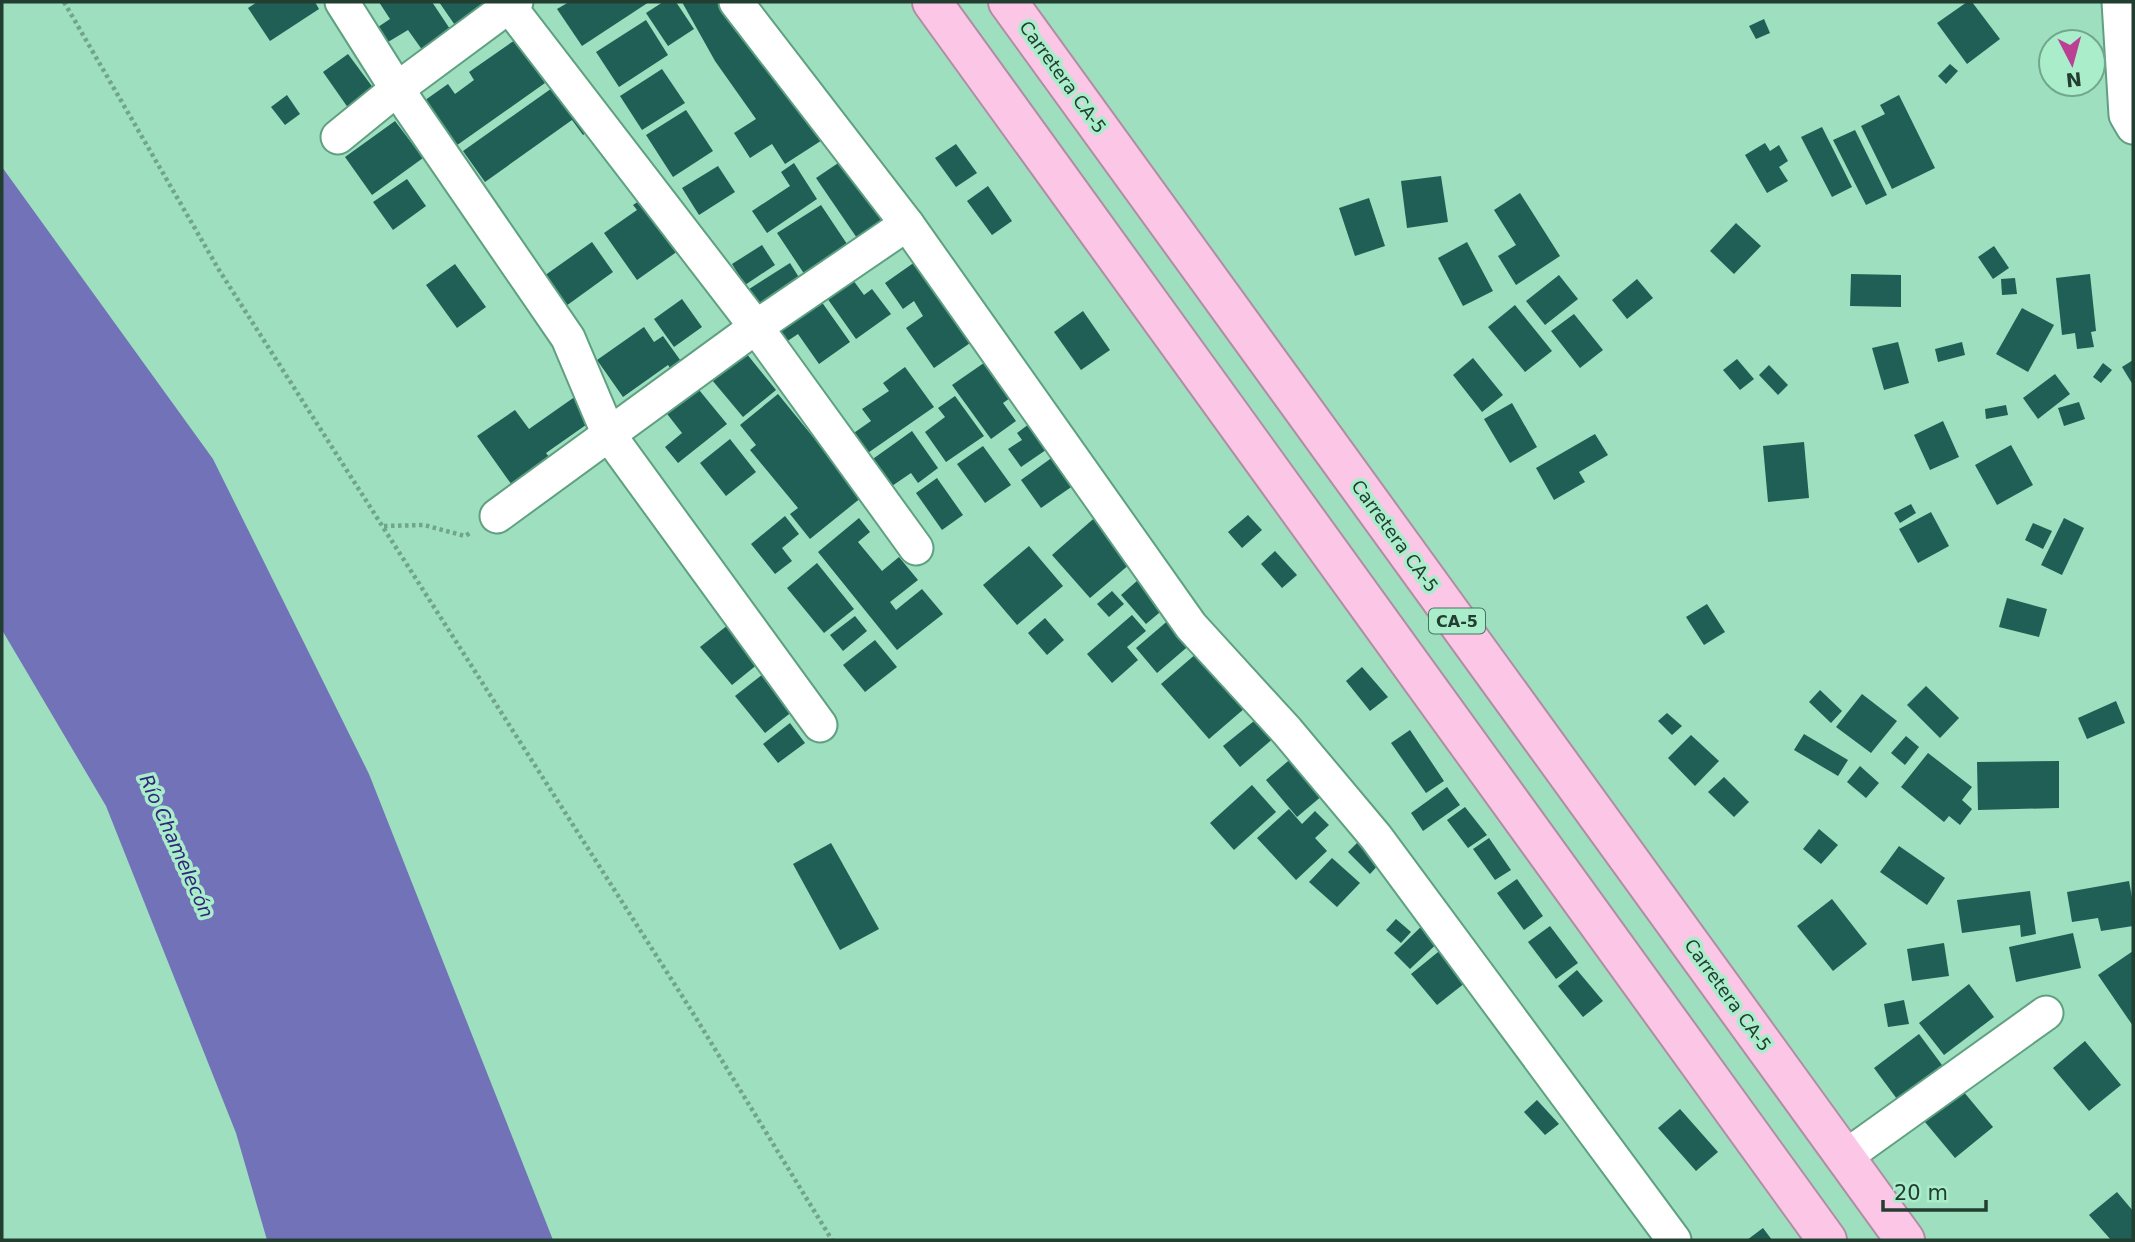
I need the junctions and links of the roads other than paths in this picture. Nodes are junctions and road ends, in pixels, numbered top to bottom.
1 (342, 2) edge
2 (736, 2) edge
3 (932, 2) edge
4 (1008, 2) edge
5 (2119, 2) edge
6 (510, 3) edge
7 (397, 89) junction
8 (2133, 127) edge
9 (338, 138) dead end
10 (906, 224) junction
11 (755, 327) junction
12 (609, 435) junction
13 (497, 516) road end
14 (916, 548) dead end
15 (820, 726) dead end
16 (2046, 1013) dead end
17 (1845, 1157) junction
18 (1674, 1240) edge
19 (1827, 1240) edge
20 (1905, 1240) edge

1 - 7 street
2 - 10 street
3 - 19 highway
4 - 17 highway, Carretera CA-5 / CA-5
5 - 8 street
6 - 7 street
6 - 11 street
7 - 9 street
7 - 12 street
10 - 11 street
10 - 18 street
11 - 12 street
11 - 14 street
12 - 13 street
12 - 15 street
16 - 17 street
17 - 20 highway, Carretera CA-5 / CA-5

